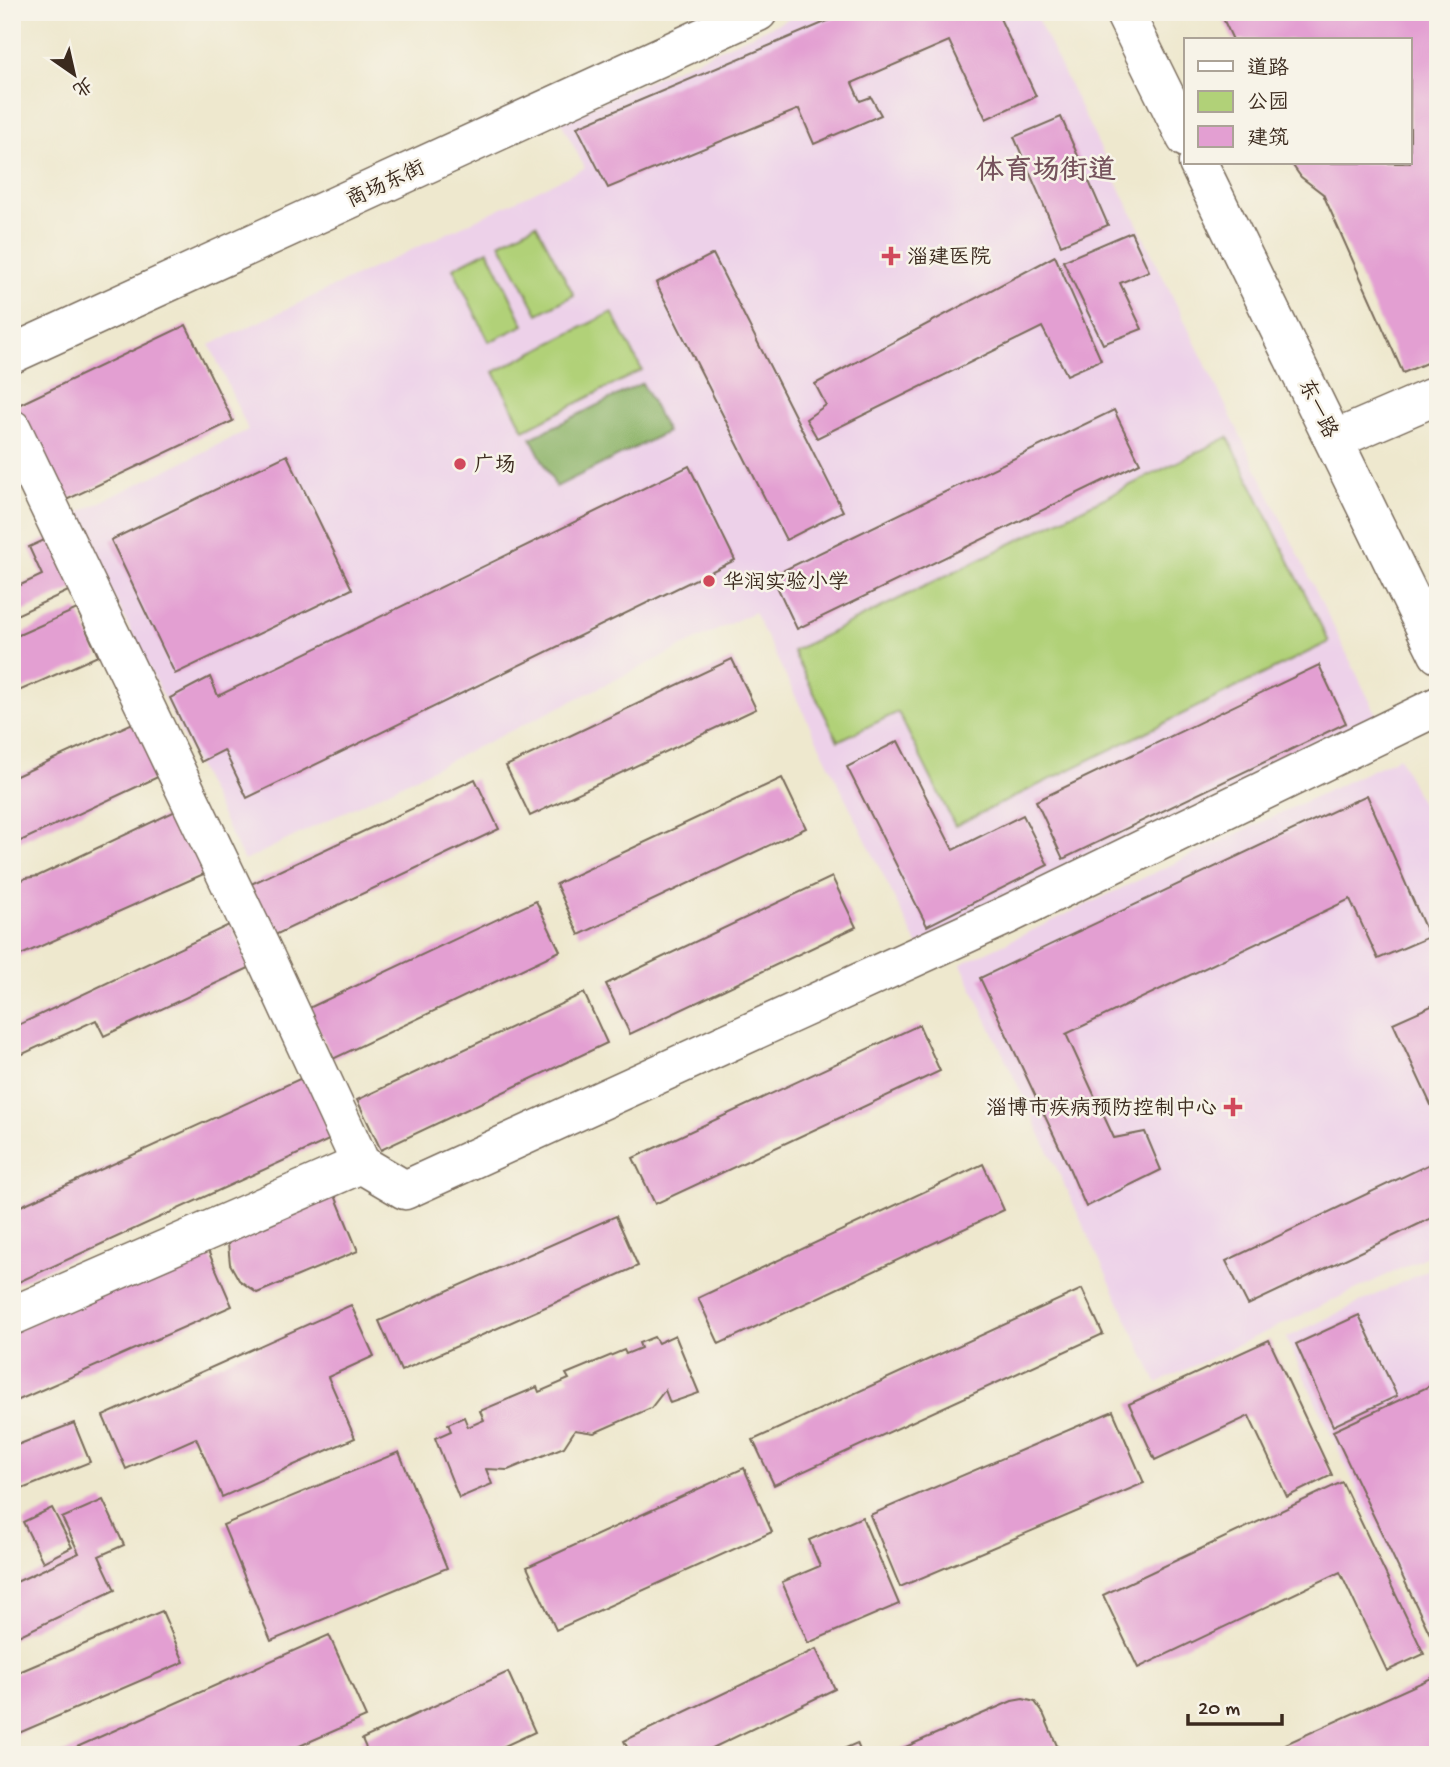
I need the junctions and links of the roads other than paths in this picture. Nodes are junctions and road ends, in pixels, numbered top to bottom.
1 (758, 12) edge
2 (1124, 12) edge
3 (1184, 134) edge
4 (1198, 164) edge
5 (12, 354) edge
6 (1438, 395) edge
7 (12, 429) edge
8 (1334, 440) junction
9 (1438, 654) edge
10 (1438, 706) edge
11 (361, 1164) junction
12 (12, 1316) edge

1 - 5 street, 商场东街
2 - 3 street
4 - 8 street, 东一路
6 - 8 street
7 - 11 street
8 - 9 street, 东一路
10 - 11 street
11 - 12 street

